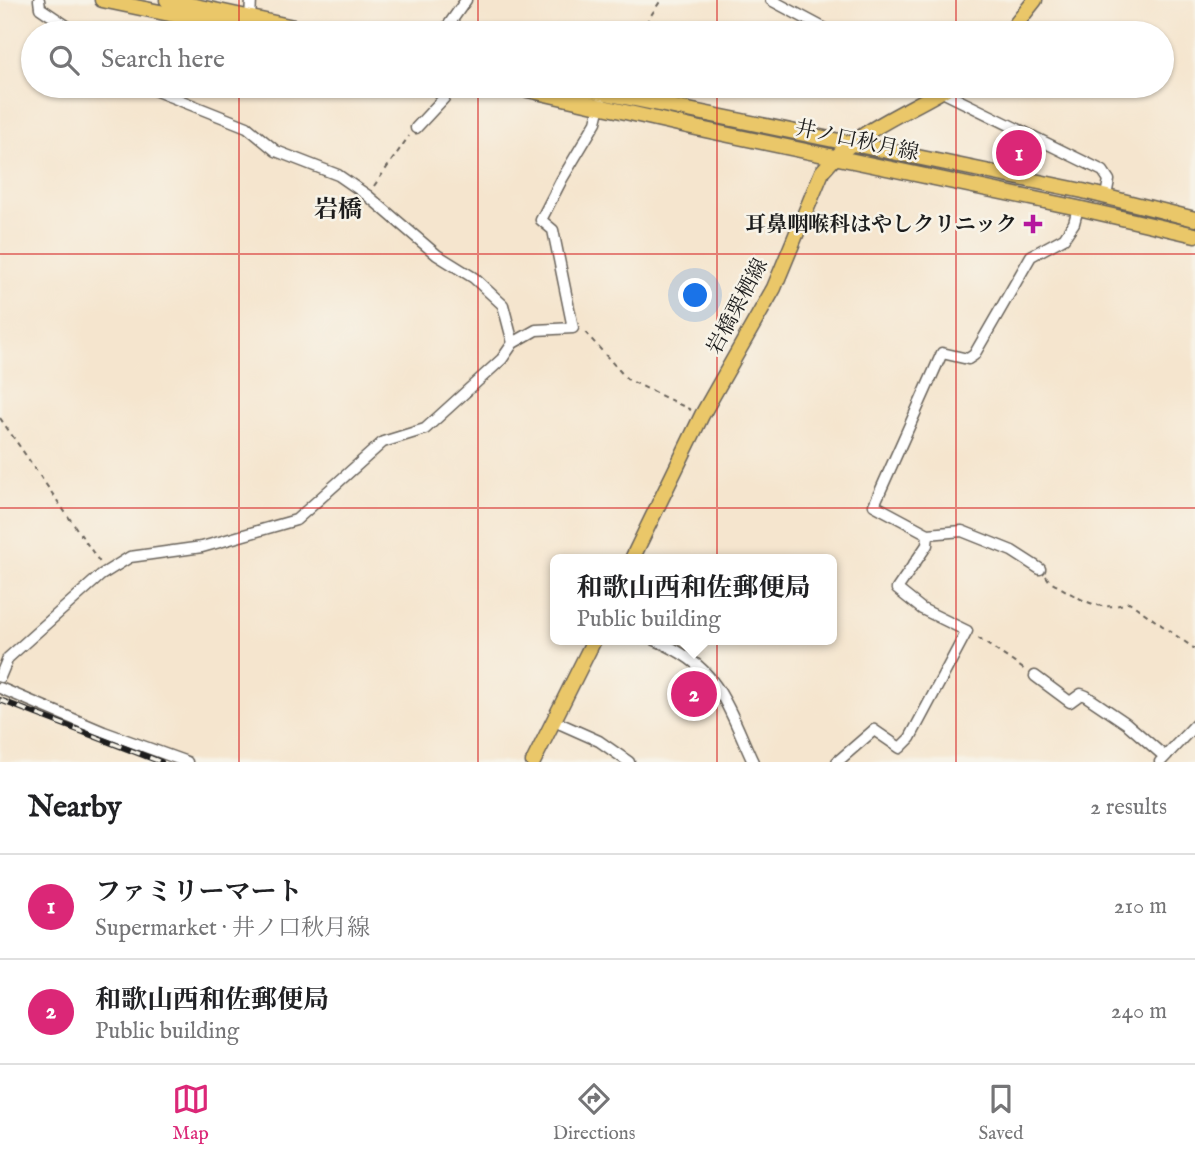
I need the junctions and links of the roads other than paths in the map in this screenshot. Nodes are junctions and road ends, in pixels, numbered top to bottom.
1 (39, 0) edge
2 (102, 0) edge
3 (167, 0) edge
4 (251, 0) edge
5 (466, 0) edge
6 (771, 0) edge
7 (1035, 0) edge
8 (250, 18) junction
9 (59, 21) edge
10 (203, 21) edge
11 (264, 21) edge
12 (451, 21) edge
13 (811, 21) edge
14 (1018, 21) edge
15 (174, 98) edge
16 (444, 98) edge
17 (595, 98) edge
18 (923, 98) edge
19 (960, 98) edge
20 (602, 99) junction
21 (416, 128) road end
22 (850, 144) junction
23 (834, 157) junction
24 (1106, 196) junction
25 (1078, 208) junction
26 (1195, 219) edge
27 (1195, 235) edge
28 (513, 343) junction
29 (928, 534) junction
30 (634, 554) edge
31 (1040, 569) road end
32 (592, 645) edge
33 (667, 645) edge
34 (1035, 676) road end
35 (0, 677) edge
36 (0, 688) edge
37 (554, 721) junction
38 (1195, 725) edge
39 (1162, 759) edge
40 (187, 762) edge
41 (533, 762) edge
42 (629, 762) edge
43 (753, 762) edge
44 (837, 762) edge

1 - 9 street
2 - 10 main road
3 - 8 main road
4 - 8 street
5 - 12 street
6 - 13 street
7 - 14 main road
8 - 11 main road
15 - 28 street
16 - 21 street
17 - 20 main road, 井ノ口秋月線
18 - 22 main road, 岩橋栗栖線
19 - 24 street
20 - 22 main road, 井ノ口秋月線
20 - 23 main road, 井ノ口秋月線
20 - 28 street
22 - 23 main road, 岩橋栗栖線
22 - 24 main road, 井ノ口秋月線
23 - 25 main road, 井ノ口秋月線
23 - 30 main road, 岩橋栗栖線
24 - 26 main road, 井ノ口秋月線
25 - 27 main road, 井ノ口秋月線
25 - 29 street
28 - 35 street
29 - 31 street
29 - 44 street
32 - 37 main road
33 - 43 street
34 - 39 street
36 - 40 street
37 - 41 main road
37 - 42 street
38 - 39 street

